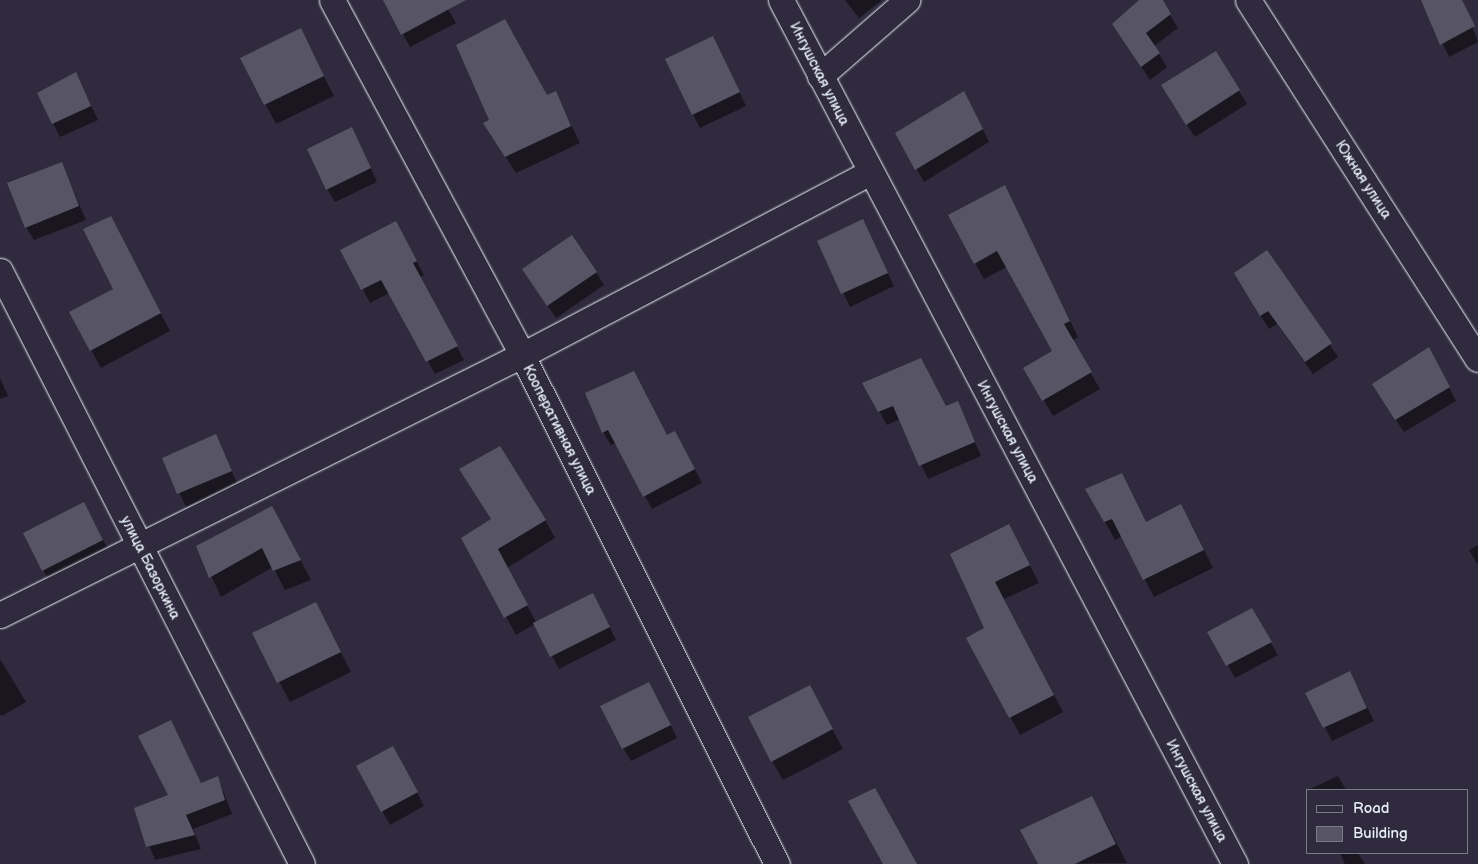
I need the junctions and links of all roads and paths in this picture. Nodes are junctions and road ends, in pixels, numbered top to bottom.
1 (332, 0) edge
2 (781, 0) edge
3 (907, 0) edge
4 (1248, 0) edge
5 (820, 76) junction
6 (870, 172) junction
7 (0, 272) edge
8 (522, 355) junction
9 (1478, 359) edge
10 (140, 549) junction
11 (0, 615) edge
12 (302, 864) edge
13 (777, 864) edge
14 (1235, 864) edge

1 - 8 street, Кооперативная улица
2 - 5 street, Ингушская улица
3 - 5 street
4 - 9 street, Южная улица
5 - 6 street, Ингушская улица
6 - 8 street
6 - 14 street, Ингушская улица
7 - 10 street, улица Базоркина
8 - 10 street
8 - 13 street, Кооперативная улица
10 - 11 street
10 - 12 street, улица Базоркина

